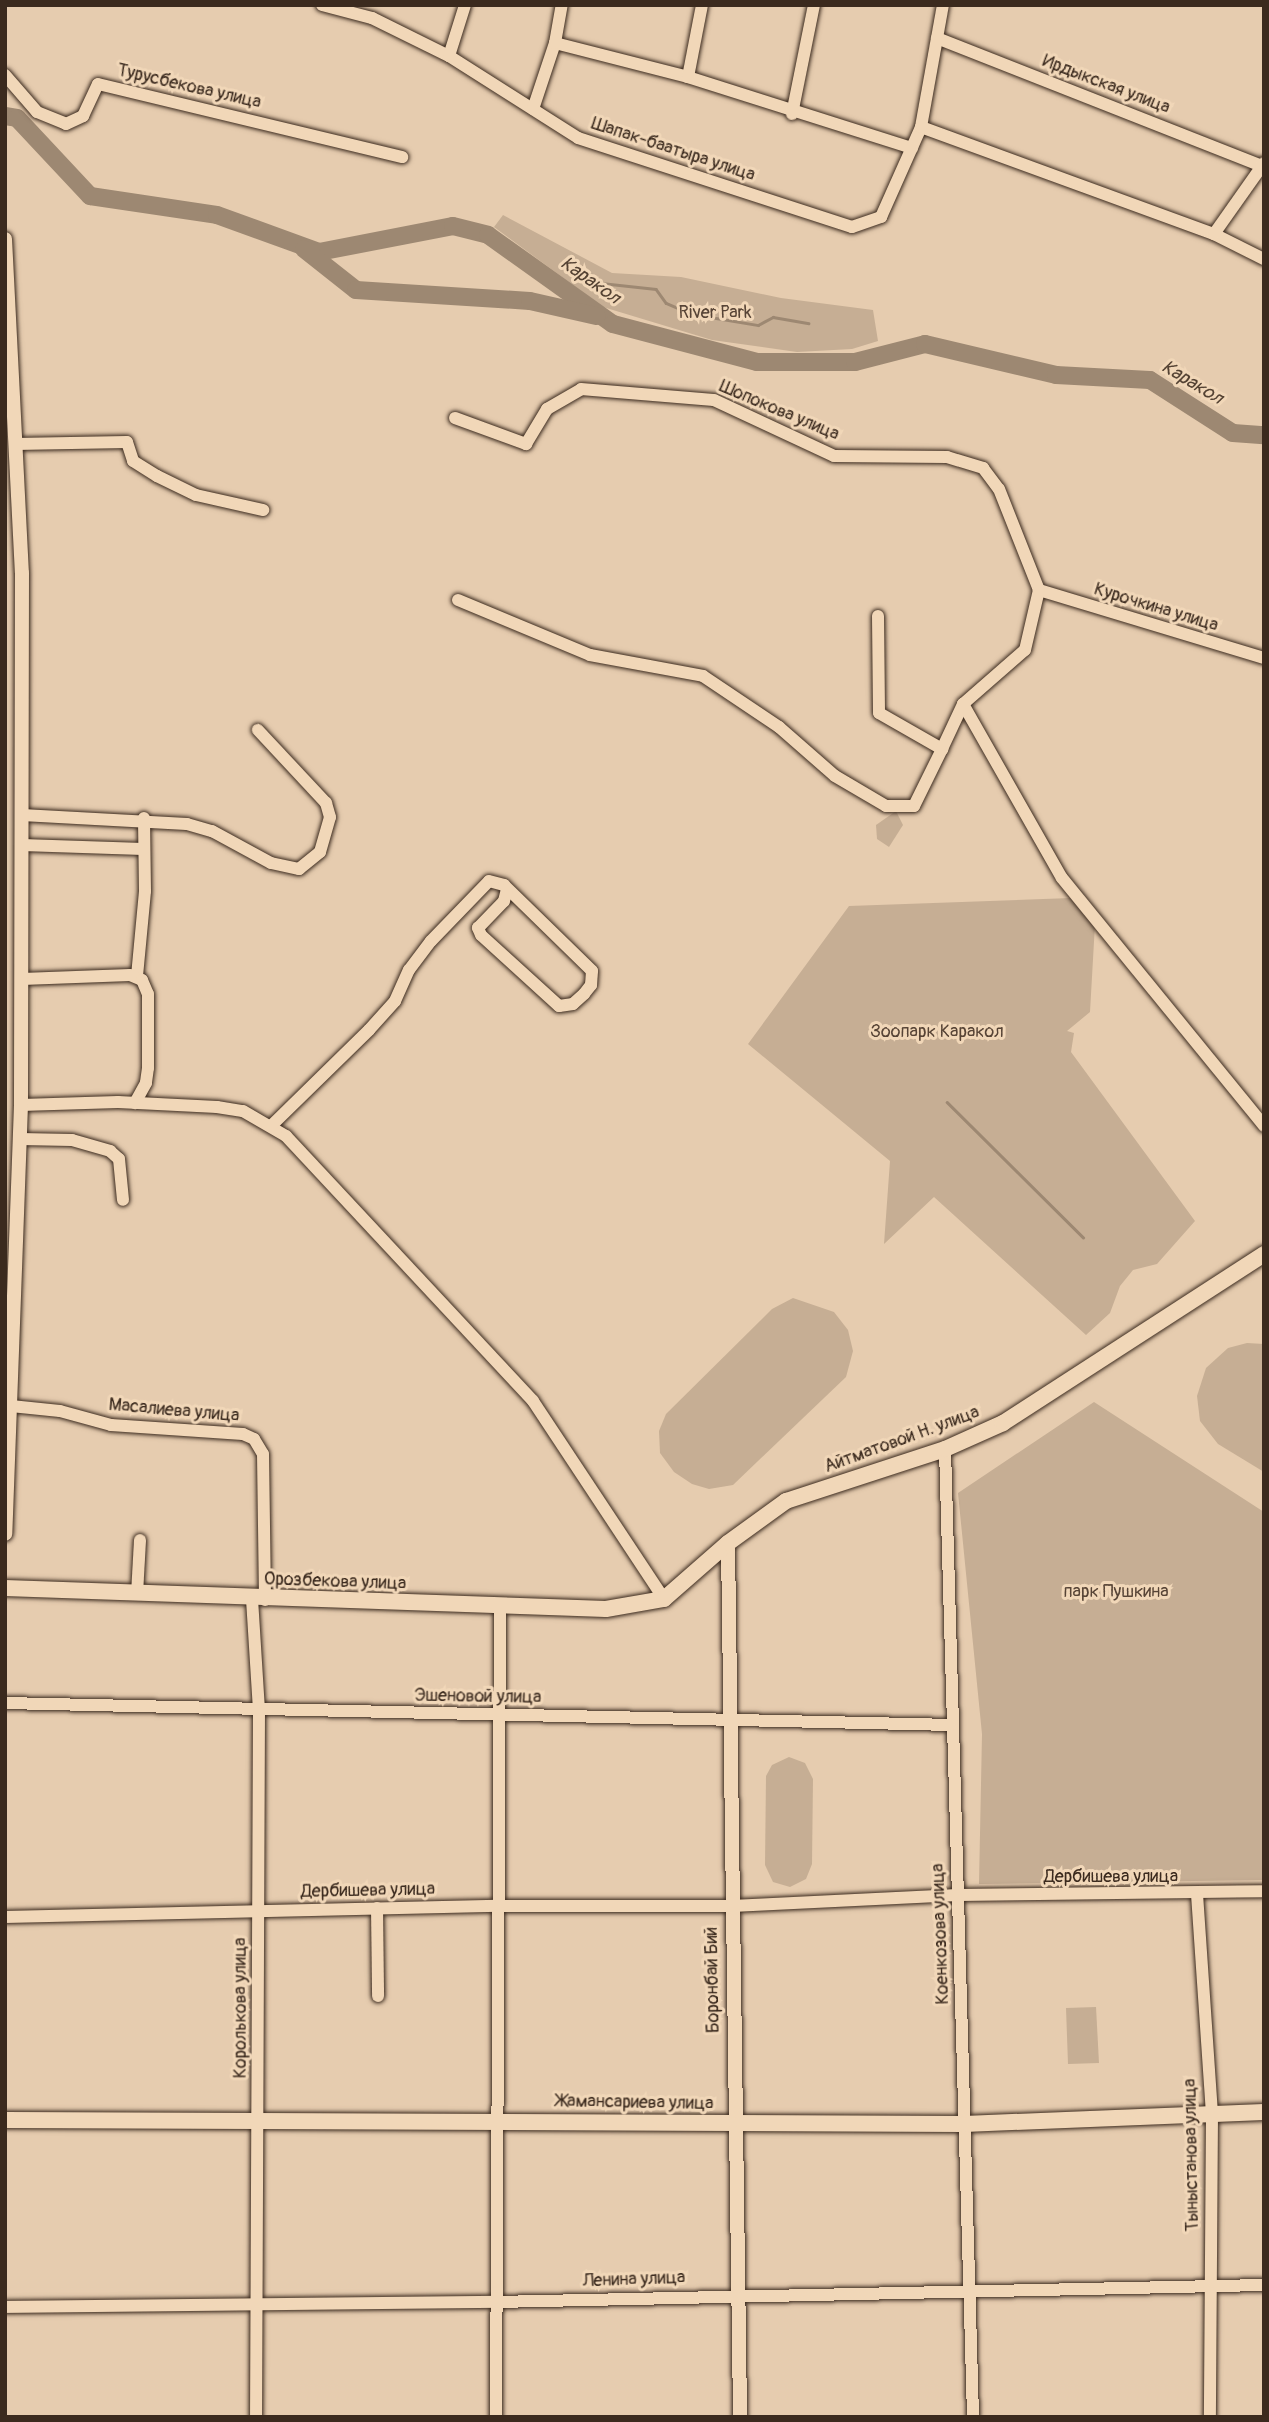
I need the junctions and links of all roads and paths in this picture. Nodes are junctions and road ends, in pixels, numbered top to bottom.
1 (322, 5) edge
2 (465, 5) edge
3 (562, 5) edge
4 (702, 5) edge
5 (814, 5) edge
6 (943, 5) edge
7 (937, 38) junction
8 (555, 43) junction
9 (449, 56) junction
10 (5, 75) edge
11 (688, 77) junction
12 (533, 109) junction
13 (792, 114) junction
14 (921, 127) junction
15 (912, 148) junction
16 (402, 157) dead end
17 (1263, 164) edge
18 (1214, 234) junction
19 (5, 239) edge
20 (1264, 259) edge
21 (6, 282) edge
22 (455, 418) dead end
23 (15, 444) junction
24 (263, 510) dead end
25 (1039, 590) junction
26 (458, 600) dead end
27 (878, 616) dead end
28 (1264, 658) edge
29 (963, 704) junction
30 (258, 730) dead end
31 (942, 750) junction
32 (22, 815) junction
33 (144, 818) junction
34 (22, 845) junction
35 (143, 849) junction
36 (507, 889) junction
37 (137, 976) junction
38 (22, 979) junction
39 (135, 1102) junction
40 (22, 1105) junction
41 (272, 1125) junction
42 (1264, 1126) edge
43 (20, 1139) junction
44 (123, 1200) dead end
45 (5, 1205) edge
46 (18, 1215) junction
47 (1264, 1254) edge
48 (11, 1406) junction
49 (8, 1445) edge
50 (945, 1449) junction
51 (5, 1534) edge
52 (140, 1540) dead end
53 (728, 1542) junction
54 (5, 1588) edge
55 (137, 1594) junction
56 (664, 1599) junction
57 (258, 1600) junction
58 (499, 1605) junction
59 (5, 1703) edge
60 (259, 1711) junction
61 (499, 1715) junction
62 (730, 1720) junction
63 (950, 1725) junction
64 (1264, 1891) edge
65 (1197, 1894) junction
66 (958, 1895) junction
67 (498, 1906) junction
68 (732, 1906) junction
69 (377, 1909) junction
70 (258, 1911) junction
71 (5, 1917) edge
72 (378, 1996) dead end
73 (1264, 2112) edge
74 (1212, 2114) junction
75 (5, 2120) edge
76 (260, 2120) junction
77 (497, 2121) junction
78 (735, 2124) junction
79 (964, 2124) junction
80 (1264, 2285) edge
81 (967, 2288) junction
82 (1211, 2288) junction
83 (738, 2295) junction
84 (496, 2302) junction
85 (256, 2306) junction
86 (5, 2307) edge
87 (256, 2417) edge
88 (496, 2417) edge
89 (740, 2417) edge
90 (974, 2417) edge
91 (1210, 2417) edge

1 - 9 street, Шапак-баатыра улица
2 - 9 street
3 - 8 street
4 - 11 street
5 - 13 street
6 - 7 street, Шапак-баатыра улица
7 - 14 street, Шапак-баатыра улица
7 - 17 street, Ирдыкская улица
8 - 11 street
8 - 12 street
9 - 12 street, Шапак-баатыра улица
10 - 16 street, Турусбекова улица
11 - 13 street
12 - 15 street, Шапак-баатыра улица
13 - 15 street
14 - 15 street, Шапак-баатыра улица
14 - 18 street
17 - 18 street
18 - 20 street
19 - 21 street
21 - 23 street
22 - 25 street, Шопокова улица
23 - 24 street
23 - 32 street
25 - 28 street, Курочкина улица
25 - 29 street
26 - 31 street
27 - 31 street
29 - 31 street
29 - 42 street
30 - 33 street
32 - 33 street
32 - 34 street
33 - 35 street
34 - 35 street
34 - 38 street
35 - 37 street
36 - 36 street
36 - 41 street
37 - 38 street
37 - 39 street
38 - 40 street
39 - 40 street
39 - 41 street
40 - 43 street
41 - 56 street
43 - 44 street
43 - 46 street
45 - 46 street
46 - 48 street
47 - 50 main road, Айтматовой Н. улица
48 - 49 street
48 - 57 street, Масалиева улица
49 - 51 street
50 - 53 main road, Айтматовой Н. улица
50 - 63 street, Коенкозова улица
52 - 55 street
53 - 56 main road, Айтматовой Н. улица
53 - 62 street, Боронбай Бий
54 - 55 main road, Орозбекова улица
55 - 57 main road, Орозбекова улица
56 - 58 main road, Орозбекова улица
57 - 58 main road, Орозбекова улица
57 - 60 street, Королькова улица
58 - 61 street
59 - 60 street, Эшеновой улица
60 - 61 street, Эшеновой улица
60 - 70 street, Королькова улица
61 - 62 street, Эшеновой улица
61 - 67 street
62 - 63 street, Эшеновой улица
62 - 68 street, Боронбай Бий
63 - 66 street, Коенкозова улица
64 - 65 street, Дербишева улица
65 - 66 street, Дербишева улица
65 - 74 street, Тыныстанова улица
66 - 68 street, Дербишева улица
66 - 79 street, Коенкозова улица
67 - 68 street, Дербишева улица
67 - 69 street, Дербишева улица
67 - 77 street
68 - 78 street, Боронбай Бий
69 - 70 street, Дербишева улица
69 - 72 street
70 - 71 street, Дербишева улица
70 - 76 street, Королькова улица
73 - 74 main road, Жамансариева улица
74 - 79 main road, Жамансариева улица
74 - 82 street, Тыныстанова улица
75 - 76 main road, Жамансариева улица
76 - 77 main road, Жамансариева улица
76 - 85 street, Королькова улица
77 - 78 main road, Жамансариева улица
77 - 84 street
78 - 79 main road, Жамансариева улица
78 - 83 street, Боронбай Бий
79 - 81 street, Коенкозова улица
80 - 82 street, Ленина улица
81 - 82 street, Ленина улица
81 - 83 street, Ленина улица
81 - 90 street, Коенкозова улица
82 - 91 street, Тыныстанова улица
83 - 84 street, Ленина улица
83 - 89 street, Боронбай Бий
84 - 85 street, Ленина улица
84 - 88 street
85 - 86 street, Ленина улица
85 - 87 street, Королькова улица

